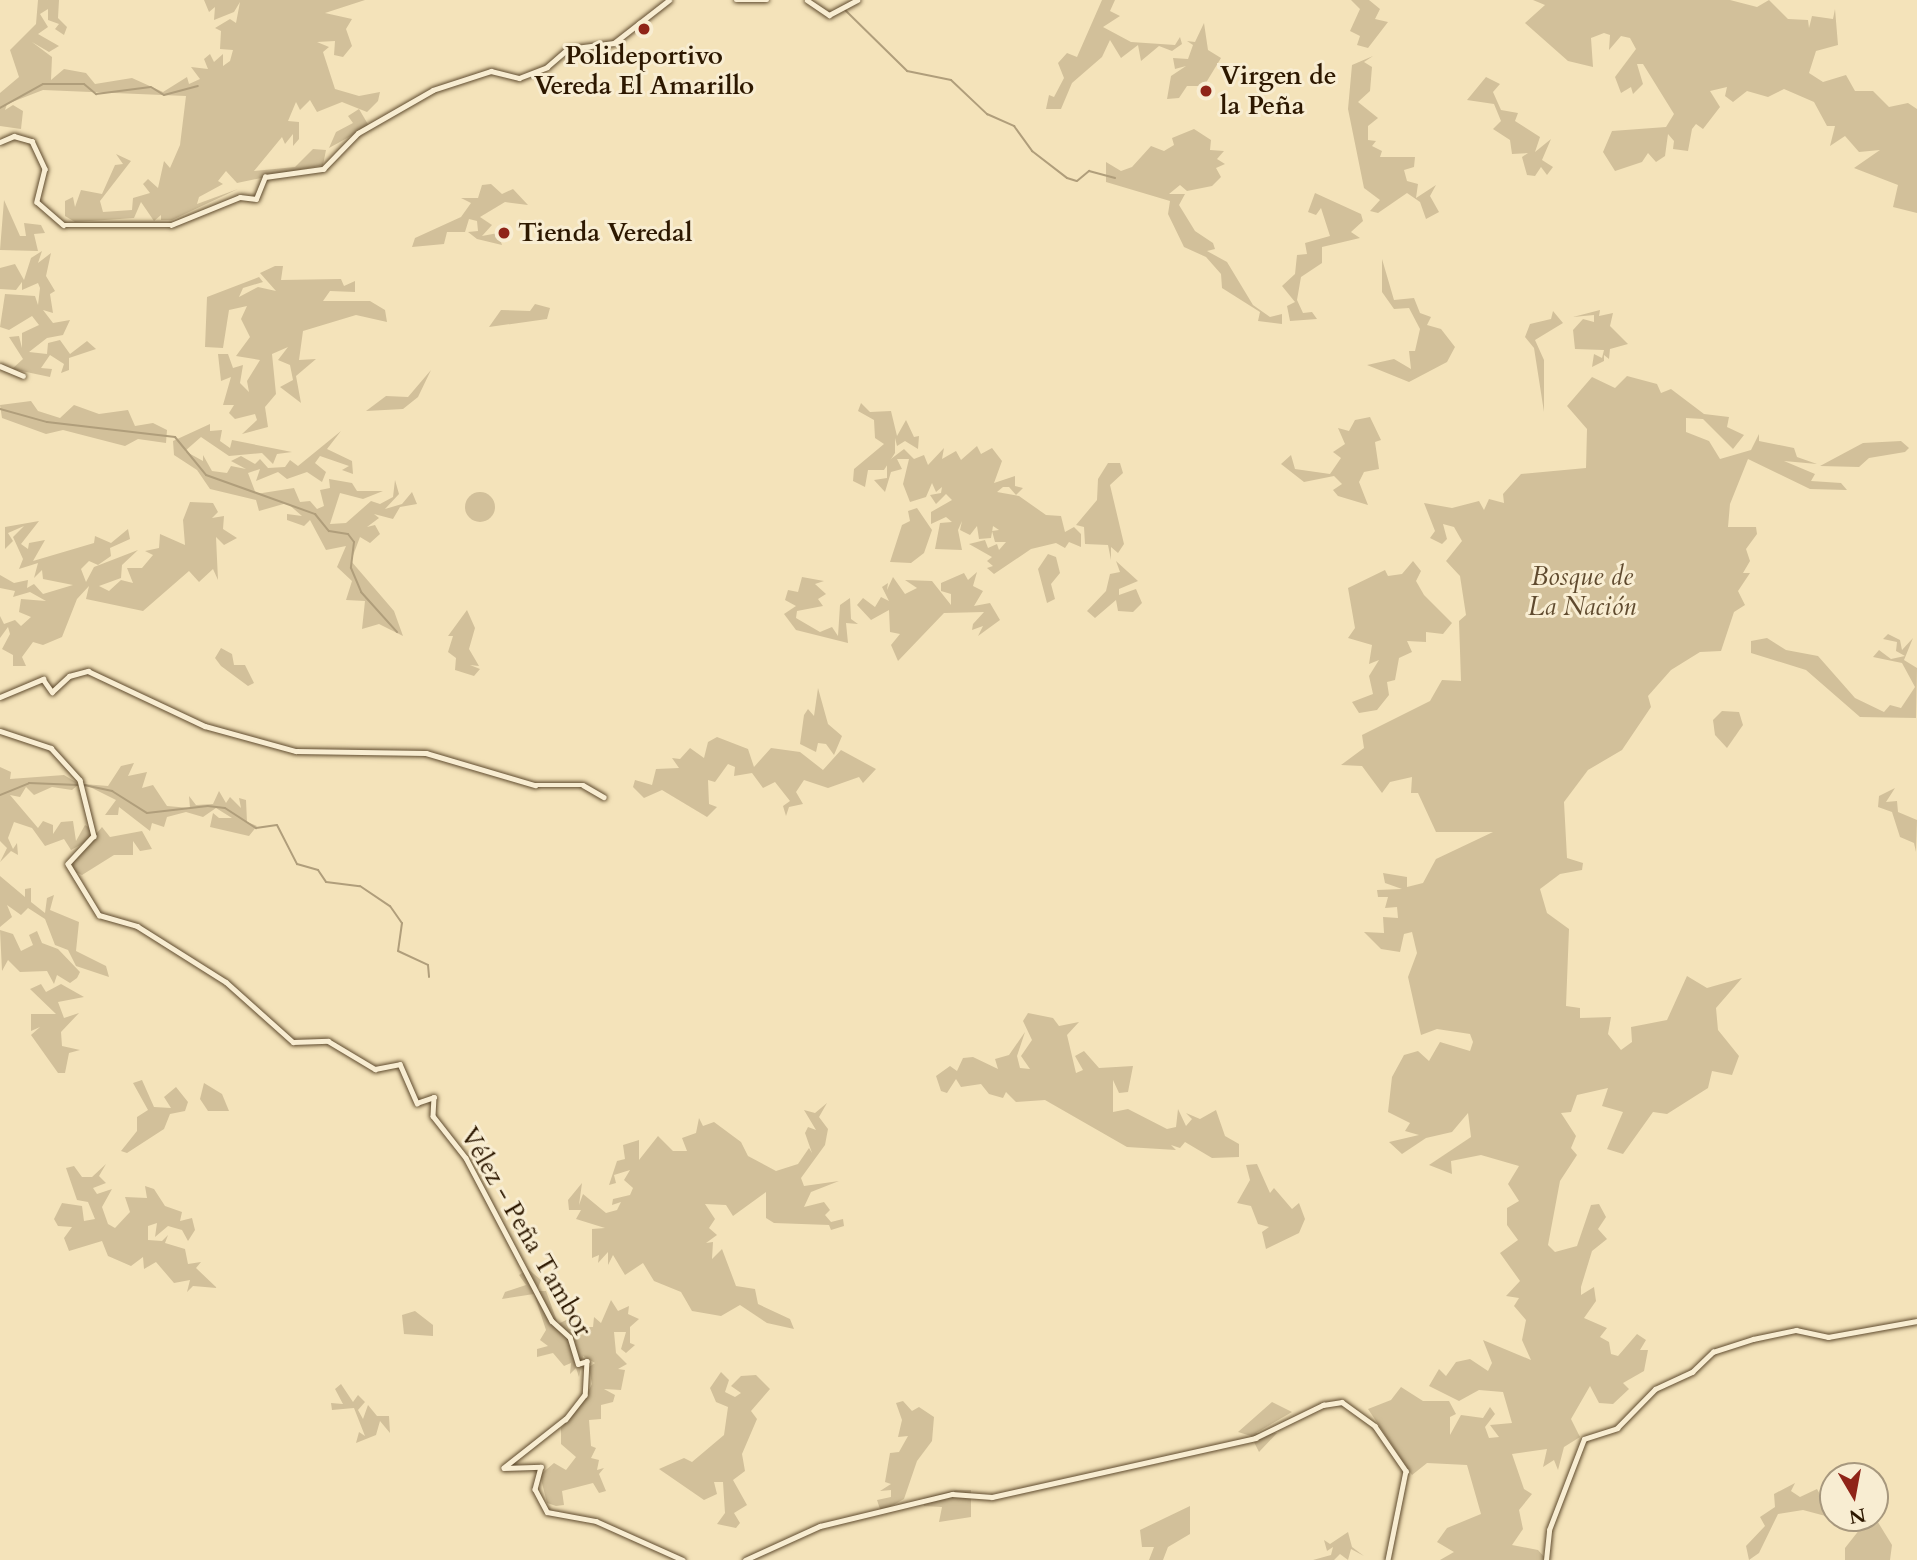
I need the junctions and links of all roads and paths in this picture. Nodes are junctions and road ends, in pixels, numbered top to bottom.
1 (669, 0) edge
2 (736, 0) edge
3 (767, 0) edge
4 (807, 0) edge
5 (857, 0) edge
6 (0, 142) edge
7 (0, 366) edge
8 (23, 376) dead end
9 (0, 697) edge
10 (0, 732) edge
11 (604, 797) dead end
12 (1917, 1321) edge
13 (683, 1560) edge
14 (745, 1560) edge
15 (1388, 1560) edge
16 (1546, 1560) edge

1 - 6 street
2 - 3 street
4 - 5 street
7 - 8 street
9 - 11 street
10 - 13 street, Vélez - Peña Tambor
12 - 16 street
14 - 15 street

